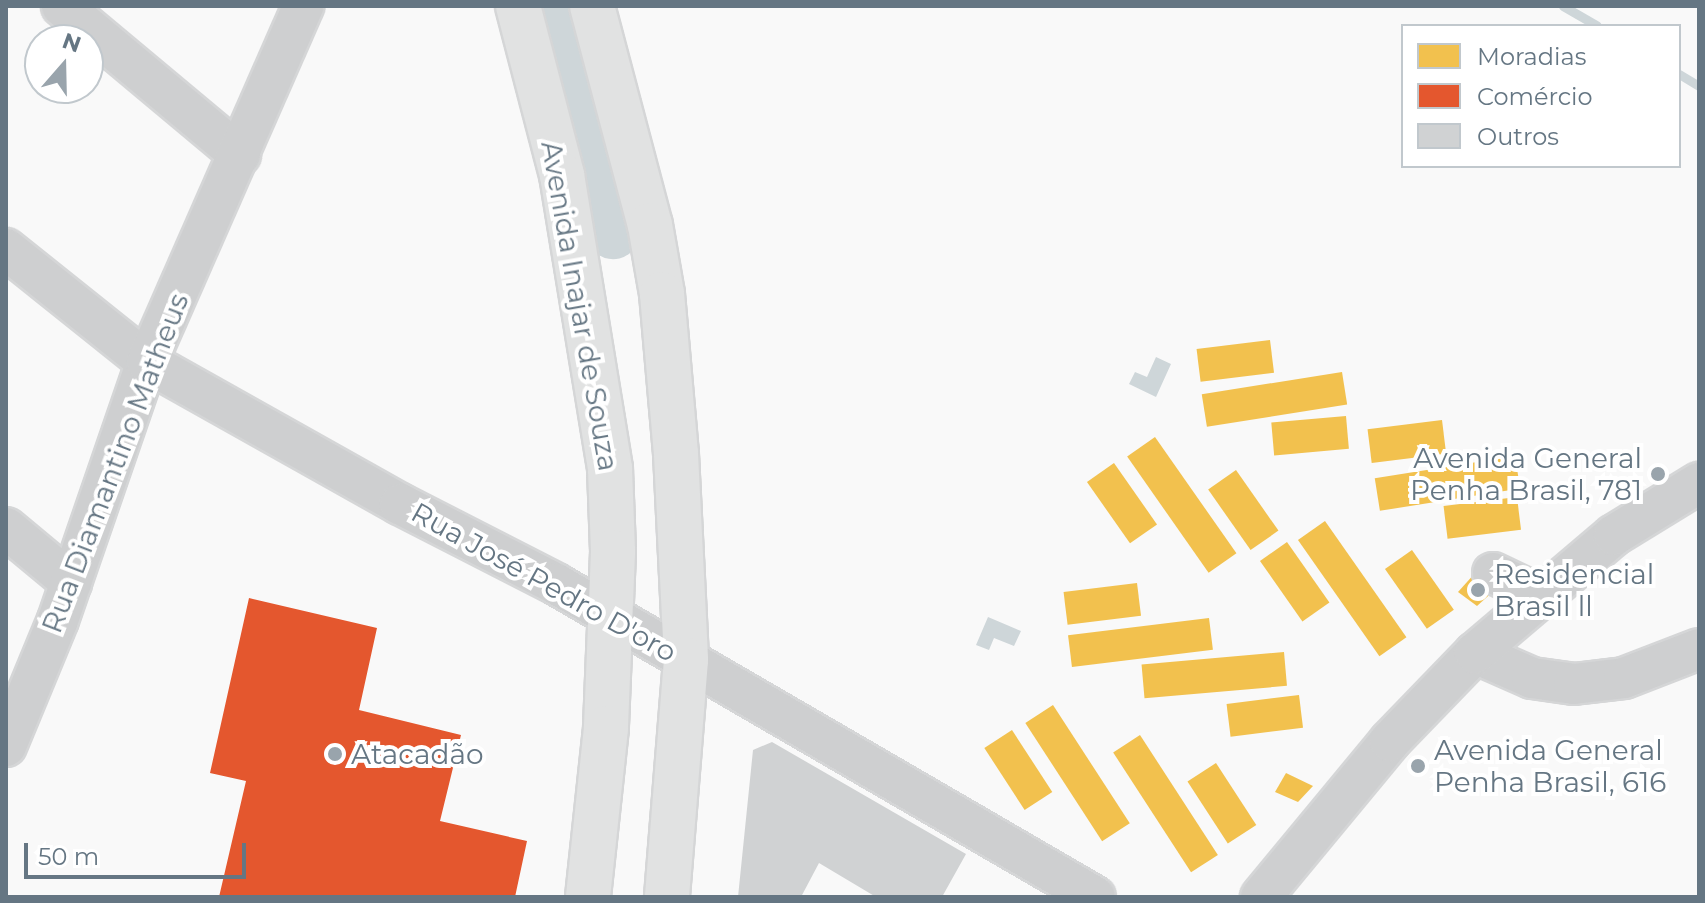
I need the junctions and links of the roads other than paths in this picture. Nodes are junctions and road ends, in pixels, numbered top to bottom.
1 (62, 6) edge
2 (303, 6) edge
3 (518, 6) edge
4 (592, 6) edge
5 (240, 155) junction
6 (6, 249) edge
7 (147, 362) junction
8 (1699, 483) edge
9 (6, 528) edge
10 (1493, 573) dead end
11 (71, 582) junction
12 (1539, 595) junction
13 (609, 616) junction
14 (1699, 649) edge
15 (1475, 653) junction
16 (24, 659) edge
17 (686, 660) junction
18 (6, 746) edge
19 (588, 897) edge
20 (667, 897) edge
21 (1095, 897) edge
22 (1261, 897) edge

1 - 5 street
2 - 5 street, Rua Diamantino Matheus
3 - 13 main road, Avenida Inajar de Souza
4 - 17 main road
5 - 7 street, Rua Diamantino Matheus
6 - 7 street, Rua José Pedro D'oro
7 - 11 street, Rua Diamantino Matheus
7 - 13 street, Rua José Pedro D'oro
8 - 12 street
9 - 11 street
10 - 12 street
11 - 16 street, Rua Diamantino Matheus
12 - 15 street
13 - 17 street, Rua José Pedro D'oro
13 - 19 main road, Avenida Inajar de Souza
14 - 15 street
15 - 22 street
16 - 18 street, Rua Diamantino Matheus
17 - 20 main road
17 - 21 street, Rua José Pedro D'oro

